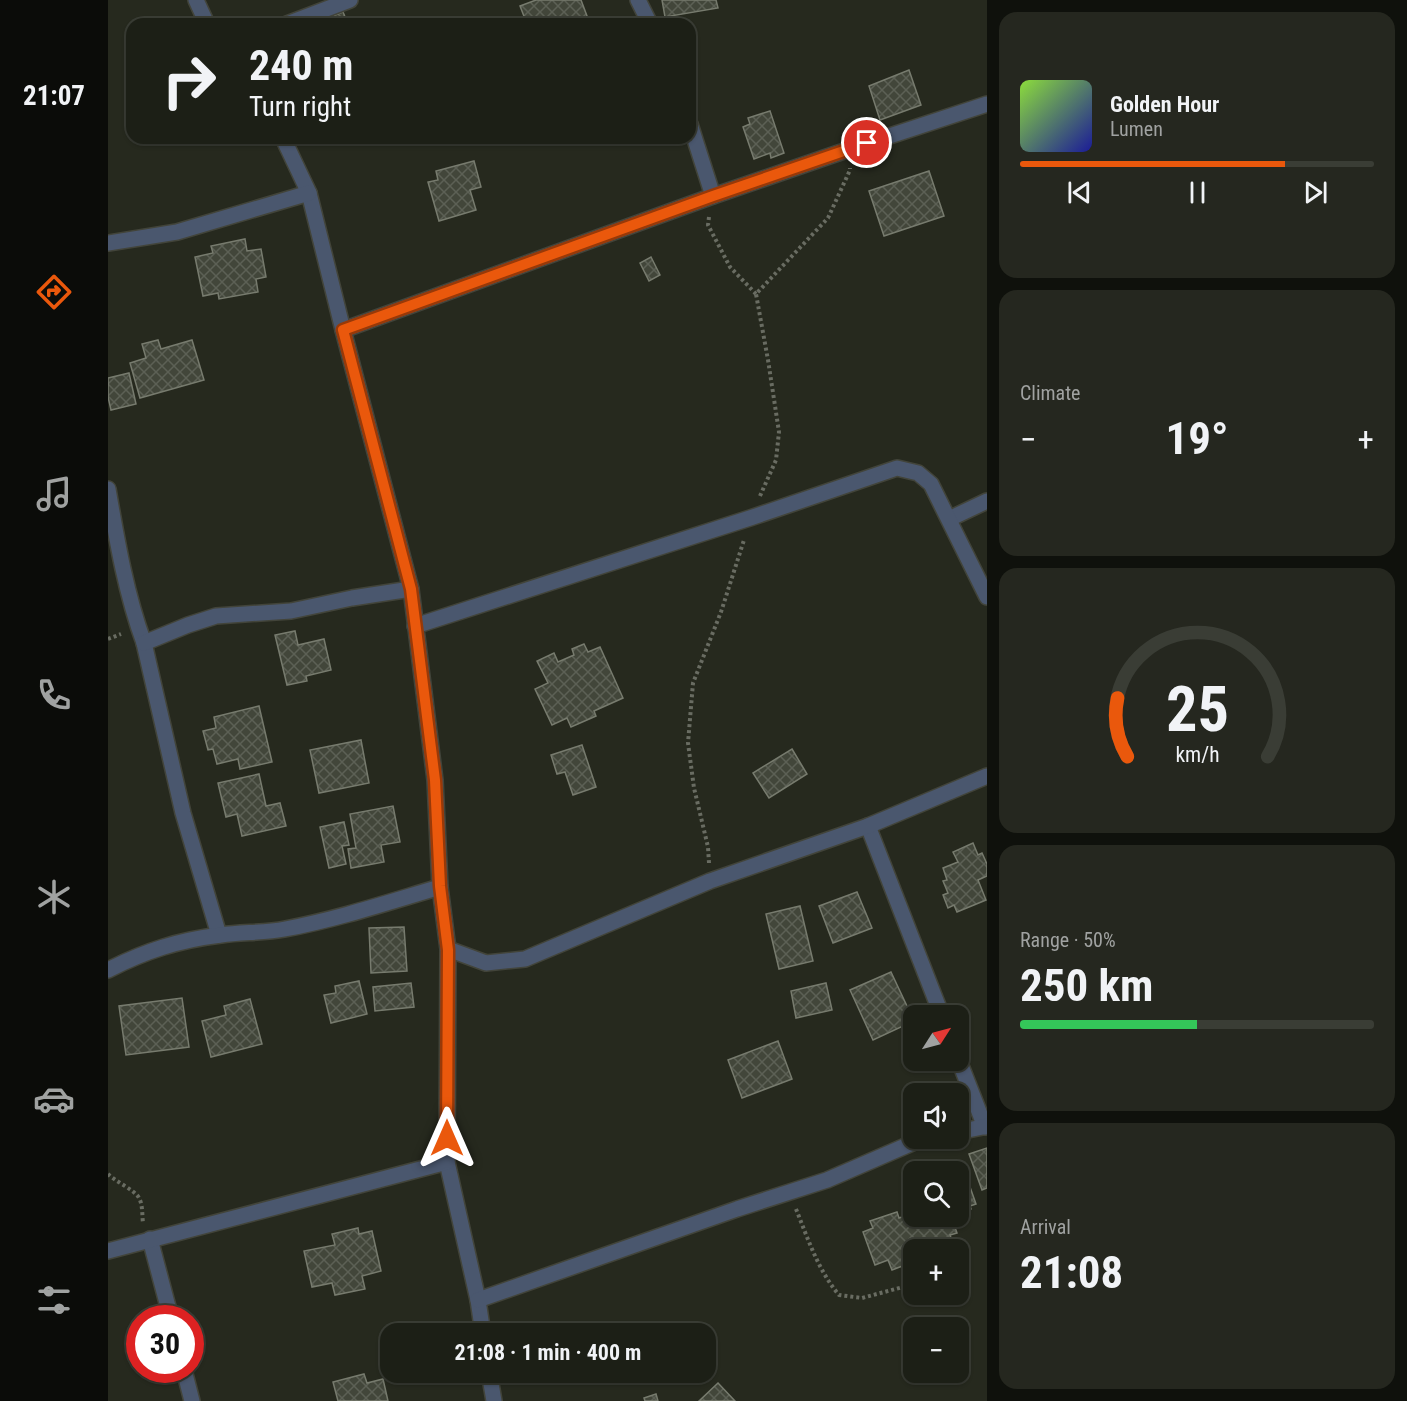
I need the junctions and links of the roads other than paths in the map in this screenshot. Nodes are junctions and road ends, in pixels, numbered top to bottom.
1 (196, 0) edge
2 (350, 0) edge
3 (638, 0) edge
4 (204, 18) edge
5 (303, 18) edge
6 (647, 18) edge
7 (987, 104) edge
8 (696, 143) edge
9 (286, 144) edge
10 (309, 193) junction
11 (713, 196) junction
12 (108, 243) edge
13 (343, 330) junction
14 (108, 489) edge
15 (987, 501) edge
16 (949, 519) junction
17 (411, 589) junction
18 (987, 597) edge
19 (415, 626) junction
20 (144, 643) junction
21 (987, 776) edge
22 (868, 826) junction
23 (440, 886) junction
24 (219, 935) junction
25 (448, 950) junction
26 (108, 970) edge
27 (938, 1005) edge
28 (963, 1071) edge
29 (986, 1126) edge
30 (969, 1130) edge
31 (903, 1147) edge
32 (447, 1162) junction
33 (148, 1240) junction
34 (108, 1251) edge
35 (478, 1300) junction
36 (167, 1305) edge
37 (481, 1323) edge
38 (187, 1383) edge
39 (491, 1383) edge
40 (192, 1401) edge
41 (494, 1401) edge

1 - 4 street
2 - 5 street
3 - 6 street
7 - 11 street
8 - 11 street
9 - 10 street
10 - 12 street
10 - 13 street
11 - 13 street
13 - 17 street
14 - 20 street
15 - 16 street
16 - 18 street
16 - 19 street
17 - 19 street
17 - 20 street
19 - 23 street
20 - 24 street
21 - 22 street
22 - 25 street
22 - 27 street
23 - 24 street
23 - 25 street
24 - 26 street
25 - 32 street
28 - 29 street
29 - 30 street
31 - 35 street
32 - 33 street
32 - 35 street
33 - 34 street
33 - 36 street
35 - 37 street
38 - 40 street
39 - 41 street

